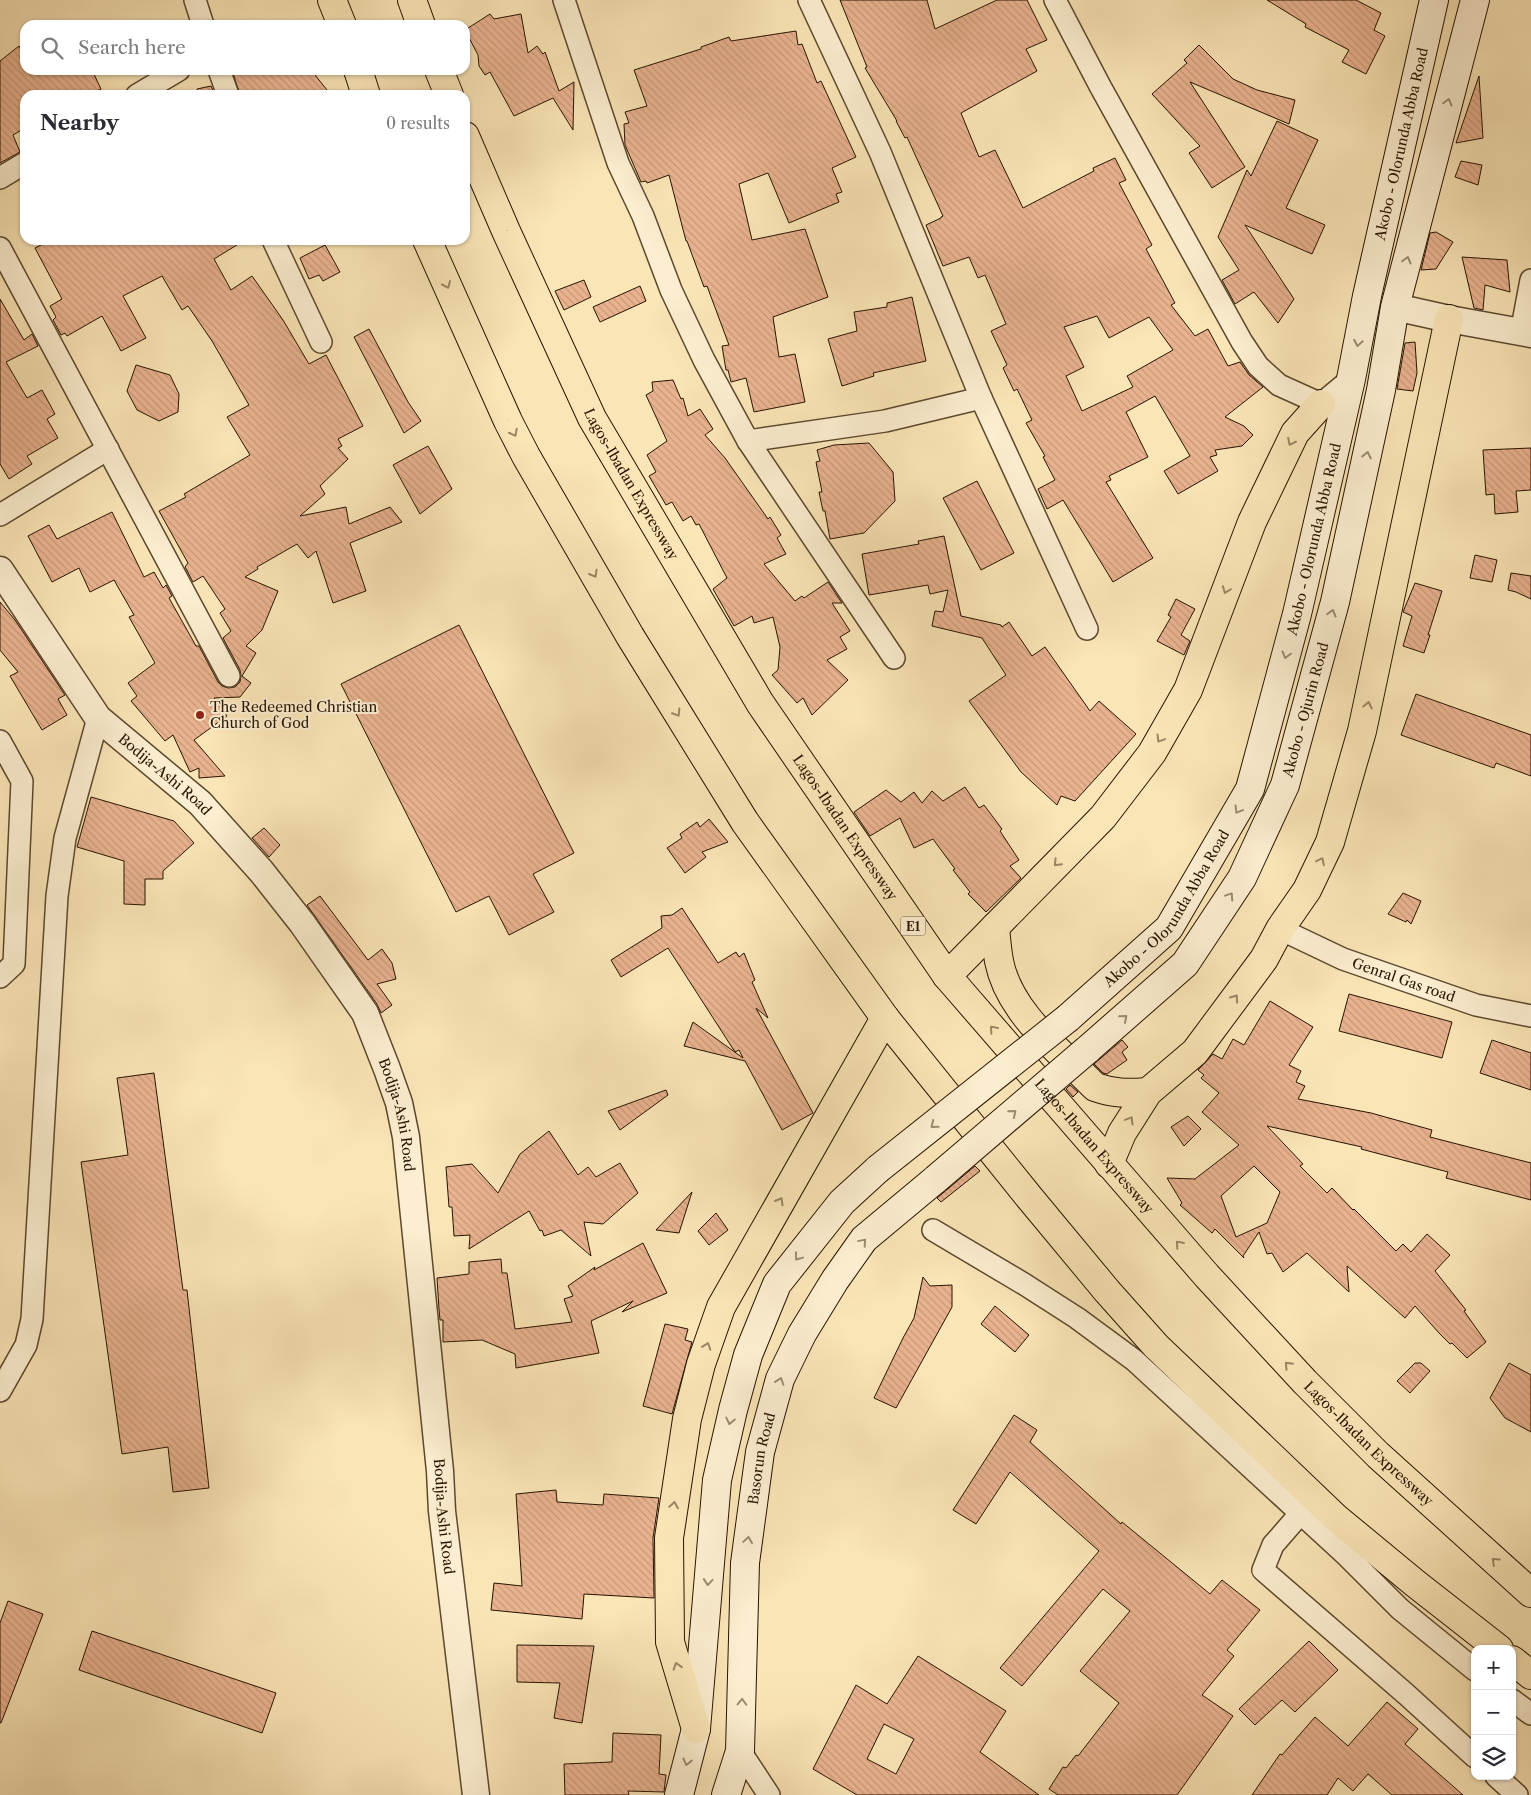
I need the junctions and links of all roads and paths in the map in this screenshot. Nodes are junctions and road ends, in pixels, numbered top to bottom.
1 (194, 0) edge
2 (332, 0) edge
3 (412, 0) edge
4 (564, 0) edge
5 (810, 0) edge
6 (1055, 0) edge
7 (1434, 0) edge
8 (1475, 0) edge
9 (201, 20) edge
10 (340, 20) edge
11 (419, 20) edge
12 (171, 75) edge
13 (221, 75) edge
14 (360, 75) edge
15 (441, 75) edge
16 (145, 90) edge
17 (226, 90) edge
18 (364, 90) edge
19 (447, 90) edge
20 (470, 148) edge
21 (20, 165) edge
22 (0, 178) edge
23 (275, 245) edge
24 (429, 245) edge
25 (0, 248) edge
26 (1531, 280) edge
27 (1395, 307) junction
28 (1448, 319) junction
29 (1526, 334) edge
30 (321, 342) dead end
31 (1352, 379) junction
32 (981, 398) junction
33 (1321, 404) junction
34 (748, 441) junction
35 (108, 449) junction
36 (0, 516) edge
37 (0, 570) edge
38 (1087, 629) dead end
39 (894, 658) dead end
40 (230, 676) dead end
41 (98, 718) junction
42 (0, 741) edge
43 (995, 927) junction
44 (1280, 929) junction
45 (947, 976) junction
46 (0, 977) edge
47 (1531, 1016) edge
48 (886, 1018) junction
49 (1148, 1092) junction
50 (1109, 1164) junction
51 (936, 1179) joint
52 (933, 1230) dead end
53 (0, 1391) edge
54 (1300, 1514) junction
55 (1531, 1593) edge
56 (1494, 1645) edge
57 (1516, 1663) edge
58 (1471, 1667) edge
59 (1531, 1675) edge
60 (1516, 1703) edge
61 (1531, 1714) edge
62 (696, 1729) junction
63 (740, 1751) junction
64 (1471, 1753) edge
65 (1500, 1780) edge
66 (476, 1795) edge
67 (679, 1795) edge
68 (726, 1795) edge
69 (769, 1795) edge
70 (1517, 1795) edge

1 - 9 street
2 - 10 highway
3 - 11 highway
4 - 34 street
5 - 32 street
6 - 33 street
7 -> 31 main road, Akobo - Olorunda Abba Road
27 -> 8 main road
12 - 16 street
13 - 17 street
14 - 18 highway
15 - 19 highway
20 - 45 highway, Lagos-Ibadan Expressway / E1
21 - 22 street
23 - 30 street
24 -> 48 highway
25 - 35 street
26 - 29 street
27 - 28 street
51 -> 27 main road, Akobo - Ojurin Road, bridge
28 - 29 street
44 -> 28 highway
31 - 33 street
31 -> 62 main road, Akobo - Olorunda Abba Road, bridge
32 - 34 street
32 - 38 street
33 -> 43 highway
34 - 39 street
35 - 36 street
35 - 40 street
37 - 41 street, Bodija-Ashi Road
41 - 53 street
41 - 66 street, Bodija-Ashi Road
42 - 46 street
43 - 45 highway
43 - 49 highway
44 - 47 street, Genral Gas road
49 -> 44 highway
50 -> 45 highway, Lagos-Ibadan Expressway / E1
48 - 56 highway
62 -> 48 highway
50 -> 49 highway
55 -> 50 highway, Lagos-Ibadan Expressway / E1
63 -> 51 main road, Basorun Road
52 - 54 street
54 - 58 street
54 - 64 street
57 - 59 highway
60 - 61 street
62 -> 67 main road
63 - 68 main road, Basorun Road
63 - 69 street
65 - 70 street

